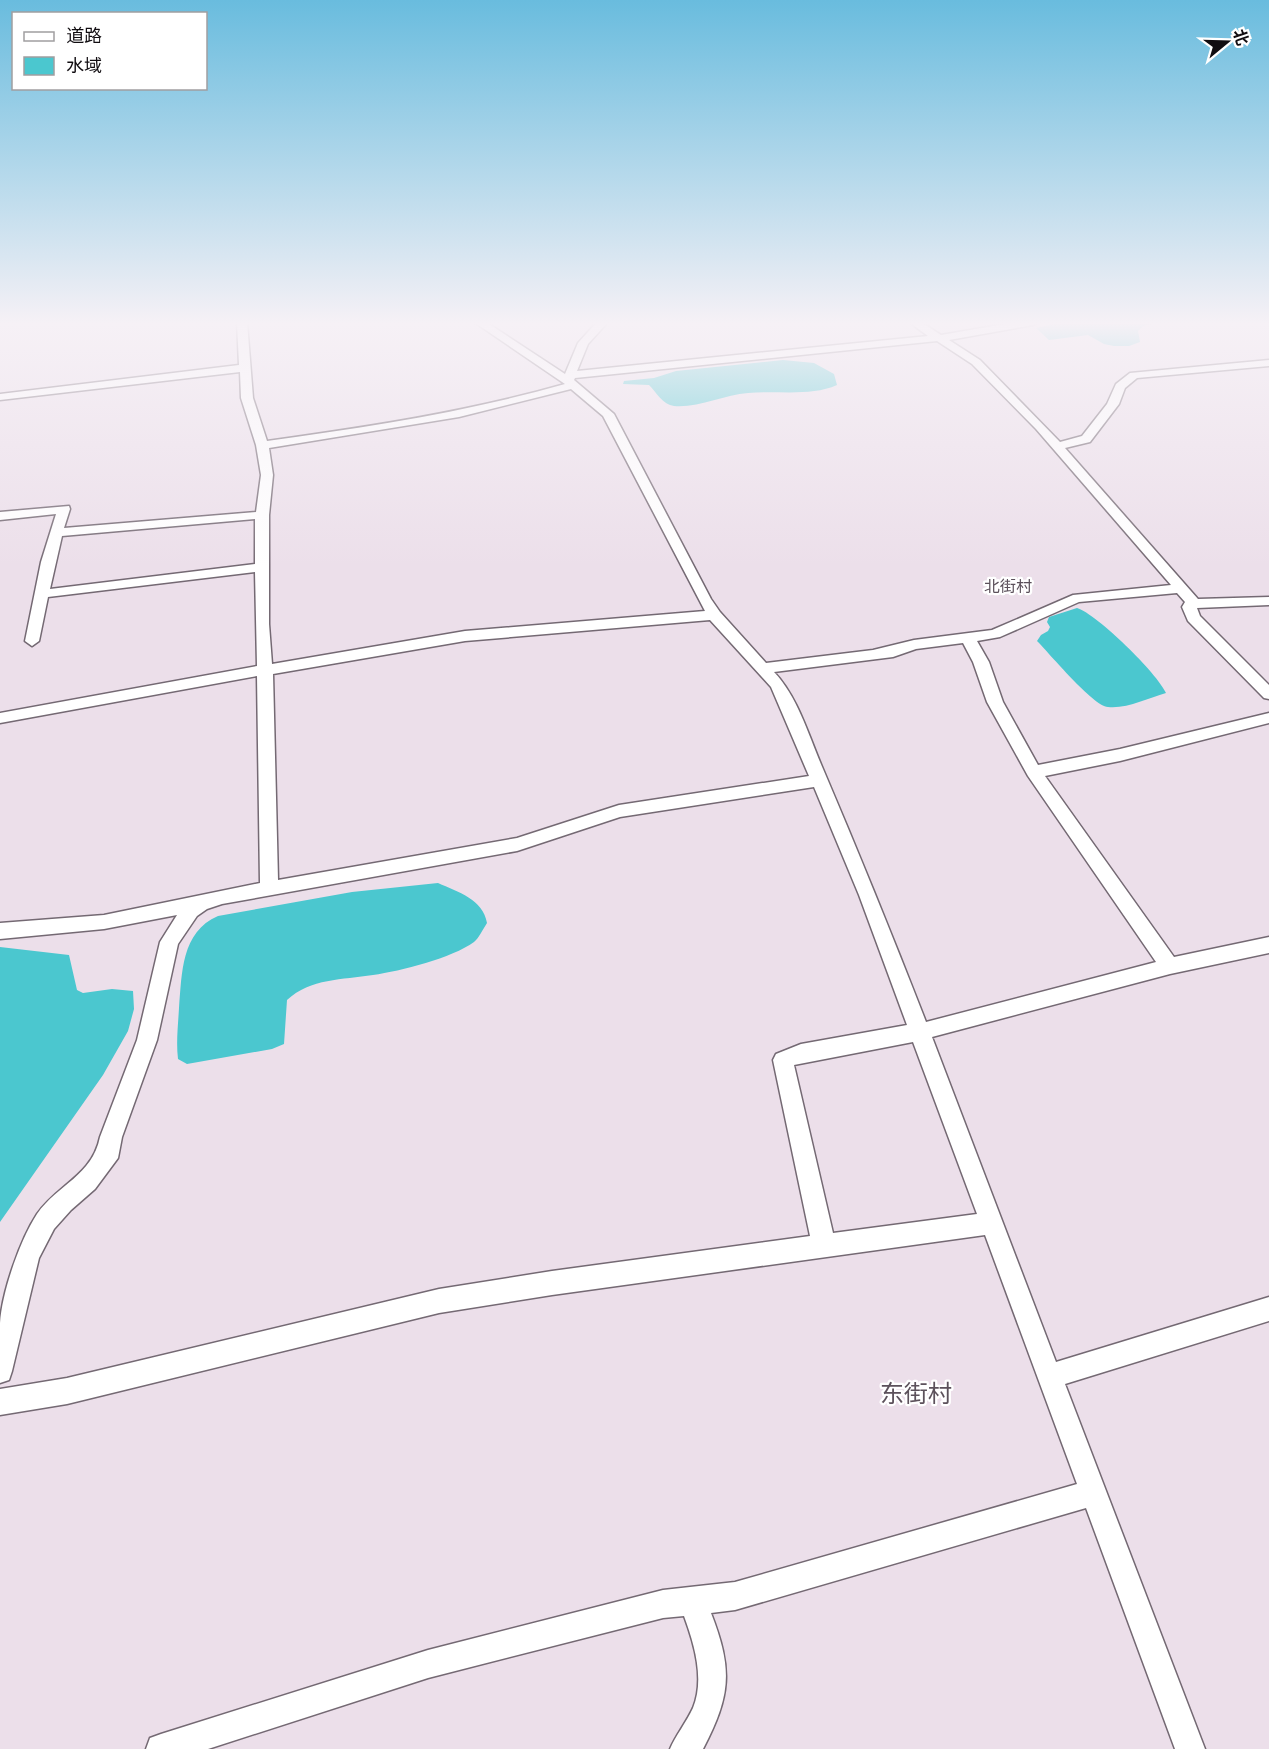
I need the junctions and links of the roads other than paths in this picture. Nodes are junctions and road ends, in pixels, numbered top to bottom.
1 (249, 404) edge
2 (508, 404) edge
3 (597, 404) edge
4 (1017, 404) edge
5 (1113, 404) edge
6 (262, 445) junction
7 (1058, 446) junction
8 (262, 515) junction
9 (0, 516) edge
10 (57, 533) junction
11 (262, 567) junction
12 (1183, 588) junction
13 (41, 594) junction
14 (1269, 601) edge
15 (1193, 602) junction
16 (714, 615) junction
17 (968, 638) junction
18 (32, 641) dead end
19 (763, 668) junction
20 (265, 670) junction
21 (1269, 693) edge
22 (0, 718) edge
23 (1269, 718) edge
24 (1034, 772) junction
25 (820, 780) junction
26 (269, 889) junction
27 (200, 904) junction
28 (0, 931) edge
29 (1269, 945) edge
30 (1170, 966) junction
31 (919, 1032) junction
32 (991, 1223) junction
33 (824, 1246) junction
34 (1269, 1309) edge
35 (0, 1371) edge
36 (1050, 1376) junction
37 (0, 1402) edge
38 (1094, 1492) junction
39 (692, 1600) junction
40 (161, 1749) edge
41 (685, 1749) edge
42 (1190, 1749) edge

1 - 6 street
2 - 6 street
3 - 16 street
4 - 7 street
5 - 7 street
6 - 8 street
7 - 12 street
8 - 10 street
8 - 11 street
9 - 10 street
10 - 13 street
11 - 13 street
11 - 20 street
12 - 15 street
12 - 17 street
13 - 18 street
14 - 15 street
15 - 21 street
16 - 19 street
16 - 20 street
17 - 19 street
17 - 24 street
19 - 25 street
20 - 22 street
20 - 26 street
23 - 24 street
24 - 30 street
25 - 26 street
25 - 31 street
26 - 27 street
27 - 28 street
27 - 35 street
29 - 30 street
30 - 31 street
31 - 32 street
31 - 33 street
32 - 33 street
32 - 36 street
33 - 37 street
34 - 36 street
36 - 38 street
38 - 39 street
38 - 42 street
39 - 40 street
39 - 41 street

